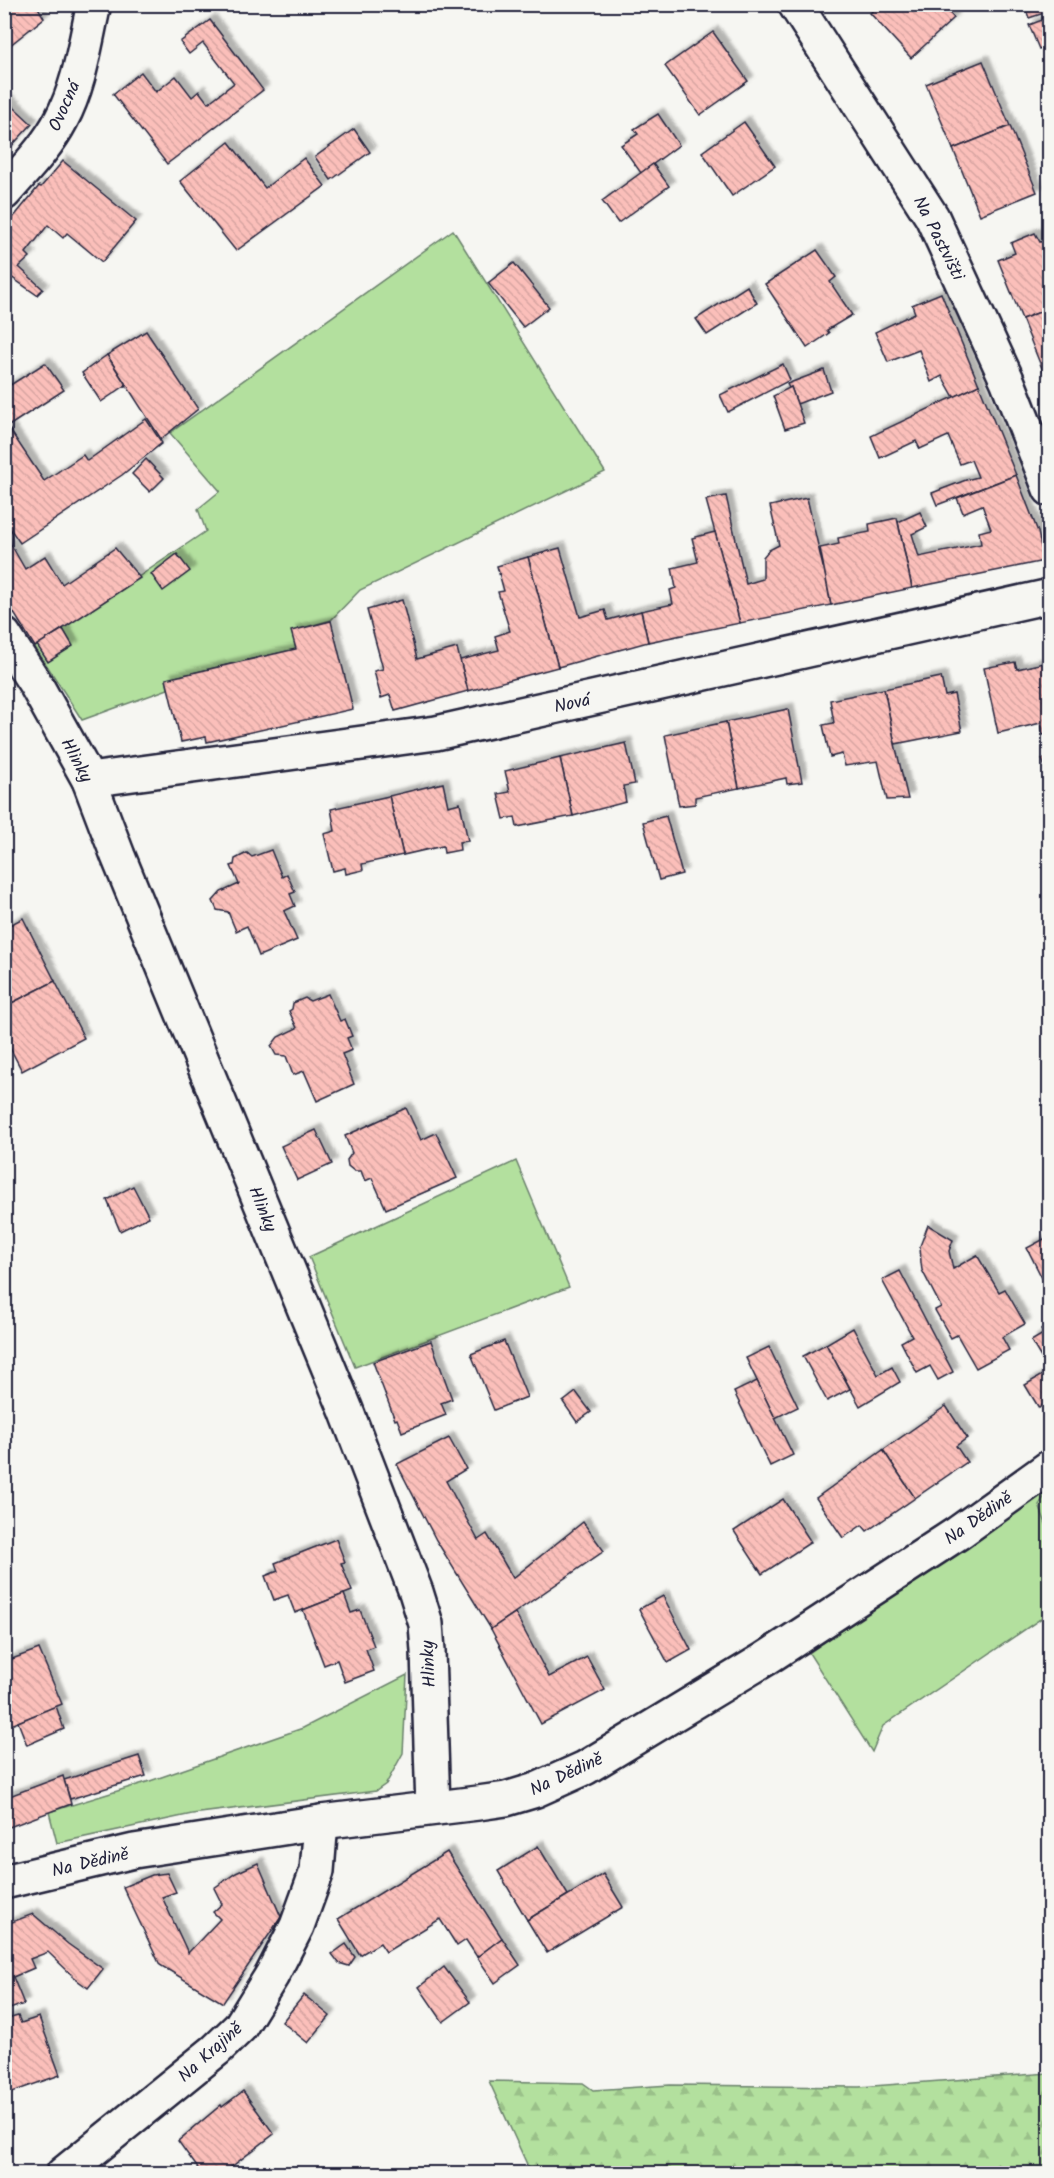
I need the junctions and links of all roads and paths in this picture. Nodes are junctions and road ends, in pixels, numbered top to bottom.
1 (94, 4) edge
2 (795, 4) edge
3 (4, 193) edge
4 (1050, 489) edge
5 (1050, 596) edge
6 (4, 635) edge
7 (89, 780) junction
8 (1050, 1467) edge
9 (433, 1808) junction
10 (321, 1822) junction
11 (4, 1882) edge
12 (63, 2174) edge

1 - 3 street, Ovocná
2 - 4 street, Na Pastvišti
5 - 7 street, Nová
6 - 7 street, Hlinky
7 - 9 street, Hlinky
8 - 9 street, Na Dědině
9 - 10 street, Na Dědině
10 - 11 street, Na Dědině
10 - 12 street, Na Krajině

